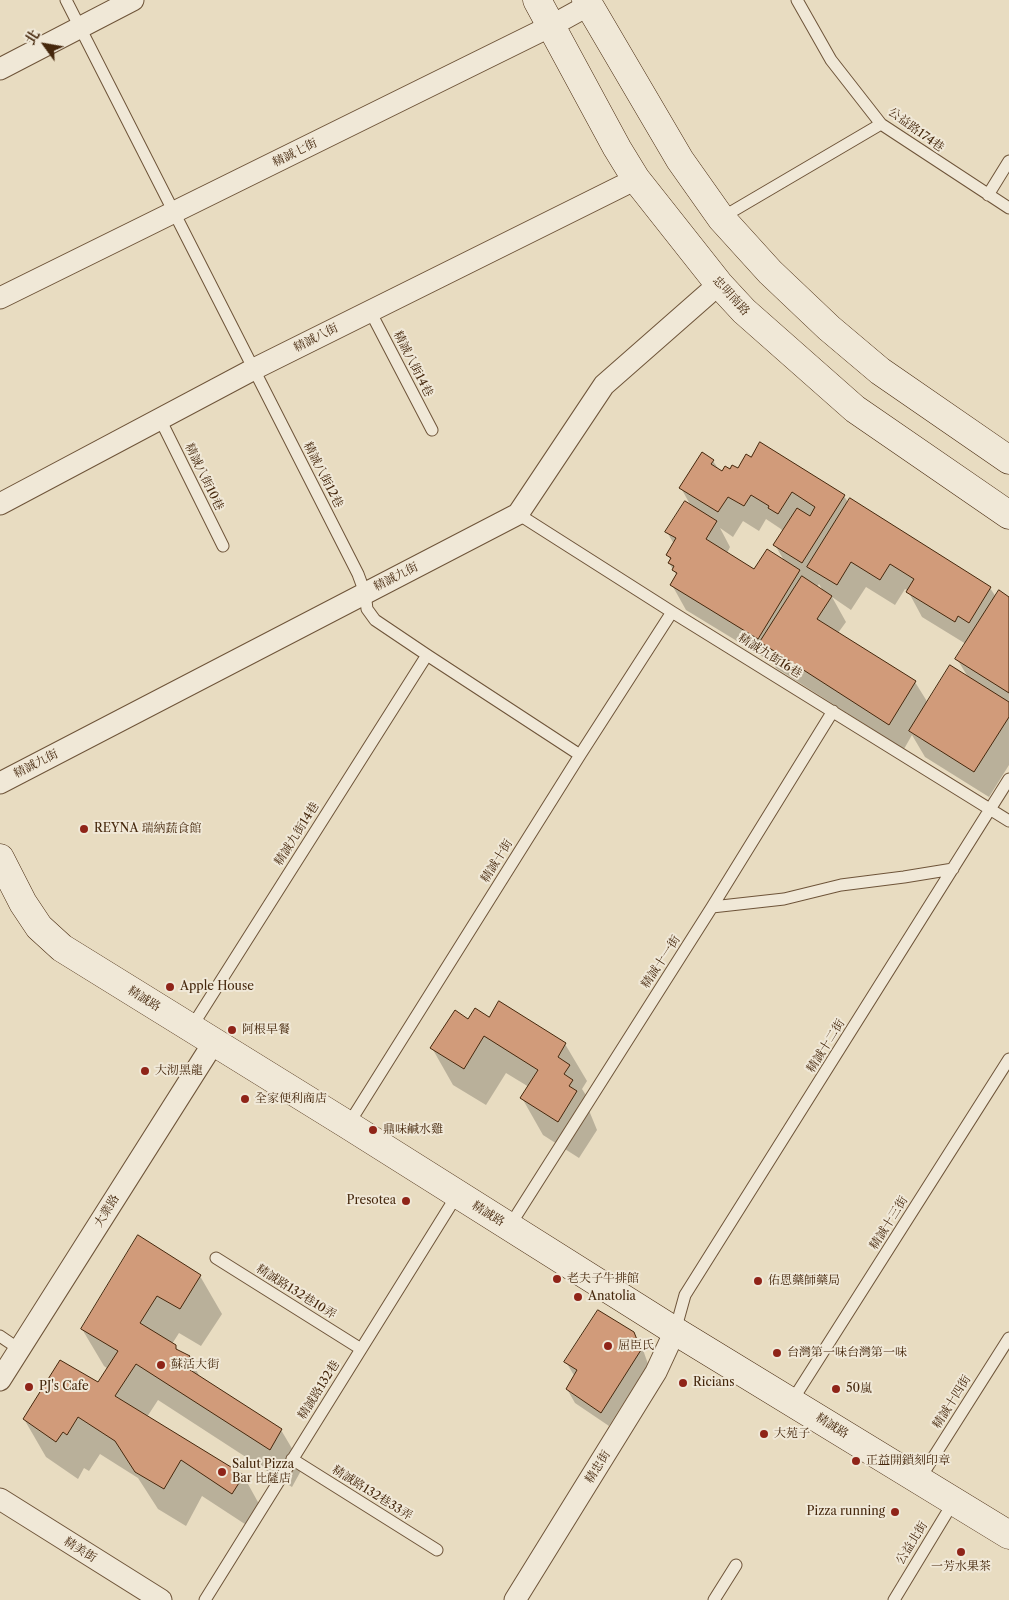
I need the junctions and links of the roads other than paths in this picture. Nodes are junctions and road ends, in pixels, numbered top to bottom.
1 (66, 0) edge
2 (133, 0) edge
3 (537, 0) edge
4 (797, 0) edge
5 (587, 2) edge
6 (551, 26) junction
7 (80, 28) junction
8 (0, 69) edge
9 (881, 124) junction
10 (1009, 162) edge
11 (636, 179) junction
12 (988, 195) junction
13 (1009, 208) edge
14 (174, 212) junction
15 (721, 218) junction
16 (719, 284) junction
17 (0, 298) edge
18 (370, 311) junction
19 (254, 370) junction
20 (160, 419) junction
21 (432, 430) dead end
22 (1009, 460) edge
23 (0, 504) edge
24 (518, 514) junction
25 (1009, 515) edge
26 (223, 546) dead end
27 (365, 593) junction
28 (672, 612) junction
29 (427, 655) junction
30 (834, 711) junction
31 (580, 755) junction
32 (1009, 779) edge
33 (0, 783) edge
34 (990, 809) junction
35 (1009, 821) edge
36 (0, 858) edge
37 (953, 869) junction
38 (712, 907) junction
39 (190, 1028) junction
40 (214, 1042) junction
41 (1009, 1059) edge
42 (348, 1125) junction
43 (457, 1195) junction
44 (509, 1227) junction
45 (216, 1258) dead end
46 (675, 1331) junction
47 (0, 1336) edge
48 (1009, 1338) edge
49 (19, 1349) junction
50 (361, 1349) junction
51 (0, 1380) edge
52 (792, 1401) junction
53 (292, 1459) junction
54 (919, 1480) junction
55 (0, 1499) edge
56 (954, 1501) junction
57 (1009, 1535) edge
58 (437, 1550) dead end
59 (736, 1565) dead end
60 (161, 1600) edge
61 (205, 1600) edge
62 (515, 1600) edge
63 (714, 1600) edge
64 (894, 1600) edge

1 - 7 lane, 精誠八街12巷
2 - 7 street
3 - 6 main road, 忠明南路
4 - 9 lane, 公益路174巷
5 - 6 street, 精誠七街
5 - 15 main road
6 - 11 main road, 忠明南路
6 - 14 street, 精誠七街
7 - 8 street
7 - 14 lane, 精誠八街12巷
9 - 12 lane, 公益路174巷
9 - 15 lane
10 - 12 lane
11 - 16 main road, 忠明南路
11 - 18 street, 精誠八街
12 - 13 lane, 公益路174巷
14 - 17 street, 精誠七街
14 - 19 lane, 精誠八街12巷
15 - 22 main road
16 - 24 street, 精誠九街
16 - 25 main road, 忠明南路
18 - 19 street, 精誠八街
18 - 21 lane, 精誠八街14巷
19 - 20 street, 精誠八街
19 - 27 lane, 精誠八街12巷
20 - 23 street, 精誠八街
20 - 26 lane, 精誠八街10巷
24 - 27 street, 精誠九街
24 - 28 lane, 精誠九街16巷
27 - 29 lane
27 - 33 street, 精誠九街
28 - 30 lane, 精誠九街16巷
28 - 31 lane, 精誠十街
29 - 31 lane
29 - 39 lane, 精誠九街14巷
30 - 34 lane, 精誠九街16巷
30 - 38 lane, 精誠十一街
31 - 42 lane, 精誠十街
32 - 34 lane, 精誠十二街
34 - 35 lane, 精誠九街16巷
34 - 37 lane, 精誠十二街
36 - 39 main road, 精誠路
37 - 38 lane
37 - 46 lane, 精誠十二街
38 - 44 lane, 精誠十一街
39 - 40 main road, 精誠路
40 - 42 main road, 精誠路
40 - 49 street, 大業路
41 - 52 lane, 精誠十三街
42 - 43 main road, 精誠路
43 - 44 main road, 精誠路
43 - 50 lane, 精誠路132巷
44 - 46 main road, 精誠路
45 - 50 lane, 精誠路132巷10弄
46 - 52 main road, 精誠路
46 - 62 street, 精忠街
47 - 49 lane
48 - 54 lane, 精誠十四街
49 - 51 street, 大業路
50 - 53 lane, 精誠路132巷
52 - 54 main road, 精誠路
53 - 58 lane, 精誠路132巷33弄
53 - 61 lane, 精誠路132巷
54 - 56 main road, 精誠路
55 - 60 street, 精美街
56 - 57 main road, 精誠路
56 - 64 lane, 公益北街
59 - 63 lane

